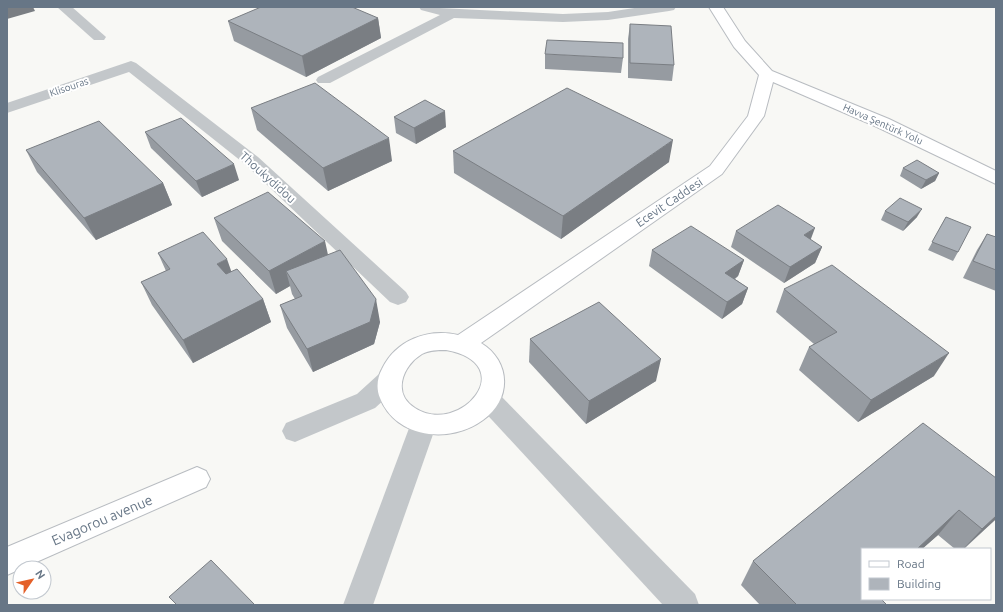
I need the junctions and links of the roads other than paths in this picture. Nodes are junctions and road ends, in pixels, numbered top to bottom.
1 (64, 7) edge
2 (426, 7) edge
3 (669, 7) edge
4 (716, 7) edge
5 (452, 14) junction
6 (99, 37) dead end
7 (131, 66) joint
8 (767, 74) junction
9 (324, 80) dead end
10 (7, 108) edge
11 (996, 178) edge
12 (398, 297) dead end
13 (462, 344) junction
14 (388, 381) junction
15 (489, 400) junction
16 (424, 423) junction
17 (295, 431) dead end
18 (197, 479) dead end
19 (7, 561) edge
20 (358, 605) edge
21 (684, 605) edge

1 - 6 street
2 - 5 street
3 - 5 street
4 - 8 street
5 - 9 street
7 - 10 street, Klisouras
7 - 12 street, Thoukydidou
8 - 11 street, Havva Şentürk Yolu
8 - 13 street, Ecevit Caddesi
13 - 14 street
13 - 15 street
14 - 16 street
14 - 17 street
15 - 16 street
15 - 21 street
16 - 20 street
18 - 19 street, Evagorou avenue

